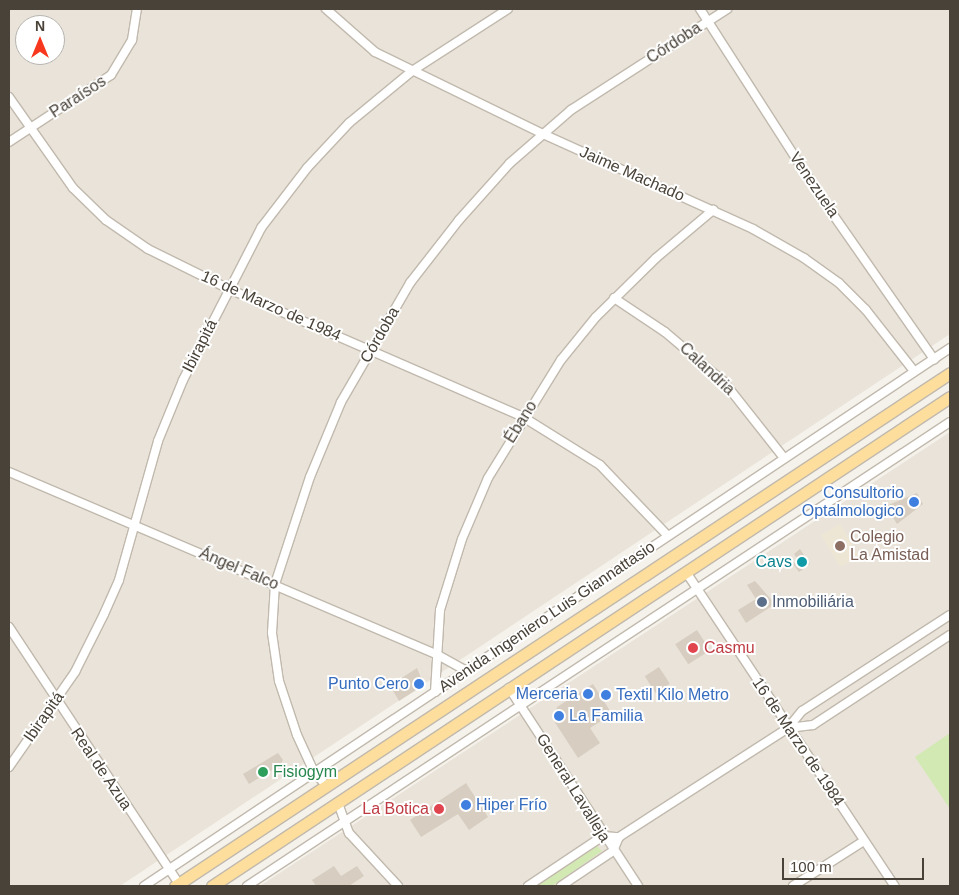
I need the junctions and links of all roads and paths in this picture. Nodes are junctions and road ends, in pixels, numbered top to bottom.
1 (137, 9) edge
2 (326, 9) edge
3 (508, 9) edge
4 (700, 9) edge
5 (727, 9) edge
6 (708, 21) junction
7 (412, 71) junction
8 (9, 97) edge
9 (30, 129) junction
10 (543, 134) junction
11 (9, 142) edge
12 (713, 210) junction
13 (229, 289) junction
14 (614, 298) junction
15 (950, 348) edge
16 (371, 350) junction
17 (934, 359) junction
18 (914, 372) junction
19 (950, 373) edge
20 (950, 397) edge
21 (523, 417) junction
22 (950, 422) edge
23 (784, 458) junction
24 (9, 472) edge
25 (133, 525) junction
26 (668, 536) junction
27 (686, 572) junction
28 (275, 584) junction
29 (696, 589) junction
30 (950, 615) edge
31 (9, 627) edge
32 (950, 635) edge
33 (436, 654) junction
34 (466, 671) junction
35 (509, 688) junction
36 (435, 692) junction
37 (56, 702) junction
38 (520, 704) junction
39 (788, 728) junction
40 (9, 767) edge
41 (314, 772) junction
42 (326, 785) junction
43 (338, 803) junction
44 (342, 821) junction
45 (603, 836) junction
46 (619, 837) junction
47 (864, 841) junction
48 (612, 851) junction
49 (170, 870) junction
50 (177, 885) edge
51 (144, 886) edge
52 (212, 886) edge
53 (247, 886) edge
54 (398, 886) edge
55 (528, 886) edge
56 (561, 886) edge
57 (638, 886) edge
58 (793, 886) edge
59 (895, 886) edge

1 - 9 street, Paraísos
2 - 7 street, Jaime Machado
3 - 7 street, Ibirapitá
4 - 6 street, Venezuela
5 - 6 street, Córdoba
6 - 10 street, Córdoba
6 - 17 street, Venezuela
7 - 10 street, Jaime Machado
7 - 13 street, Ibirapitá
8 - 9 street, 16 de Marzo de 1984
9 - 11 street, Paraísos
9 - 13 street, 16 de Marzo de 1984
10 - 12 street, Jaime Machado
10 - 16 street, Córdoba
12 - 14 street, Ébano
12 - 18 street, Jaime Machado
13 - 16 street, 16 de Marzo de 1984
13 - 25 street, Ibirapitá
14 - 21 street, Ébano
14 - 23 street, Calandria
15 - 17 street, Avenida Ingeniero Luis Giannattasio
16 - 21 street, 16 de Marzo de 1984
16 - 28 street, Córdoba
17 - 18 street, Avenida Ingeniero Luis Giannattasio
18 - 23 street, Avenida Ingeniero Luis Giannattasio
19 - 42 main road, Avenida Ingeniero Luis Giannattasio
20 - 27 main road
21 - 26 street, 16 de Marzo de 1984
21 - 33 street, Ébano
22 - 29 street
23 - 26 street, Avenida Ingeniero Luis Giannattasio
24 - 25 street, Ángel Falco
25 - 28 street, Ángel Falco
25 - 37 street, Ibirapitá
26 - 34 street, Avenida Ingeniero Luis Giannattasio
27 - 29 street, 16 de Marzo de 1984
27 - 35 main road
28 - 33 street, Ángel Falco
28 - 41 street, Córdoba
29 - 38 street
29 - 39 street, 16 de Marzo de 1984
30 - 39 street
31 - 37 street, Real de Azua
32 - 39 street
33 - 34 street, Ángel Falco
33 - 36 street, Ébano
34 - 36 street, Avenida Ingeniero Luis Giannattasio
35 - 38 street, General Lavalleja
35 - 43 main road
36 - 41 street, Avenida Ingeniero Luis Giannattasio
37 - 40 street, Ibirapitá
37 - 49 street, Real de Azua
38 - 44 street
38 - 45 street, General Lavalleja
39 - 46 street
39 - 47 street, 16 de Marzo de 1984
41 - 42 street, Córdoba
41 - 49 street, Avenida Ingeniero Luis Giannattasio
42 - 50 main road, Avenida Ingeniero Luis Giannattasio
43 - 44 street
43 - 52 main road
44 - 53 street
44 - 54 street
45 - 46 street
45 - 48 street, General Lavalleja
45 - 55 street
46 - 48 street
47 - 58 street
47 - 59 street, 16 de Marzo de 1984
48 - 56 street
48 - 57 street, General Lavalleja
49 - 50 street, Real de Azua
49 - 51 street, Avenida Ingeniero Luis Giannattasio

